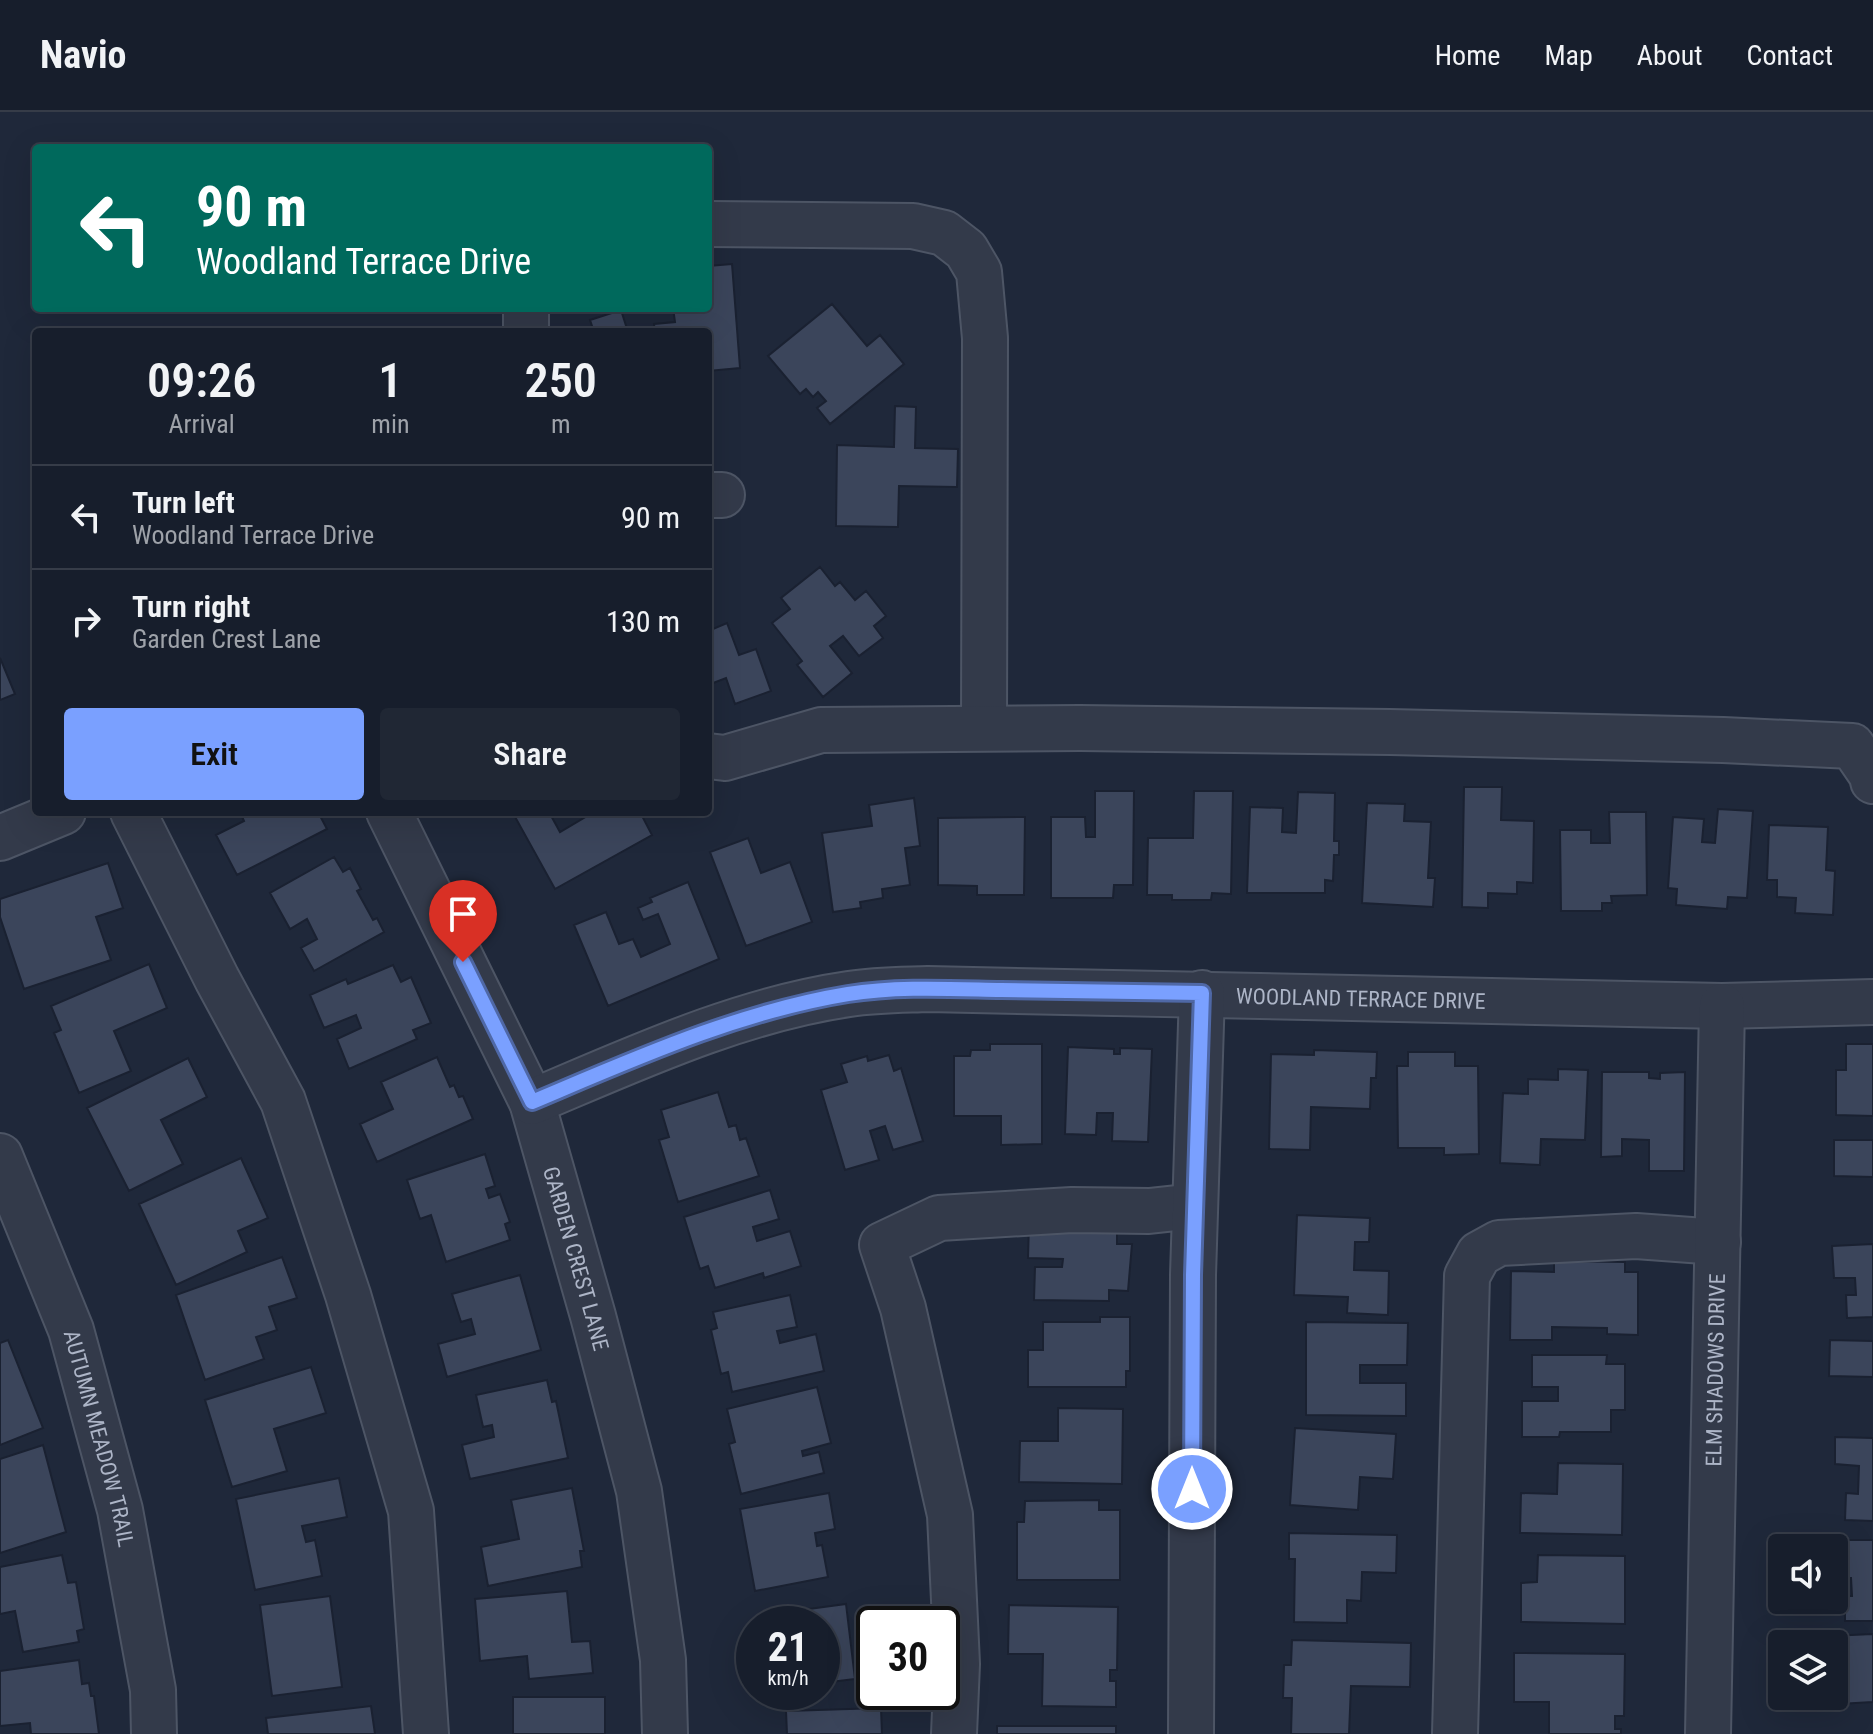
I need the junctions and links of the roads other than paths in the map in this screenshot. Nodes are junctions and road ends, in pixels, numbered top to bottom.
1 (712, 224) edge
2 (984, 728) junction
3 (712, 756) edge
4 (1873, 781) edge
5 (53, 816) edge
6 (135, 816) edge
7 (391, 816) edge
8 (0, 838) edge
9 (1202, 993) junction
10 (1873, 1002) edge
11 (1722, 1006) junction
12 (532, 1102) junction
13 (0, 1156) edge
14 (1195, 1206) junction
15 (1718, 1242) junction
16 (154, 1734) edge
17 (426, 1734) edge
18 (665, 1734) edge
19 (954, 1734) edge
20 (1191, 1734) edge
21 (1455, 1734) edge
22 (1708, 1734) edge

1 - 2 street
2 - 3 street
2 - 4 street
5 - 8 street
6 - 17 street
7 - 12 street, GARDEN CREST LANE
9 - 11 street, WOODLAND TERRACE DRIVE
9 - 12 street, WOODLAND TERRACE DRIVE
9 - 14 street
10 - 11 street, WOODLAND TERRACE DRIVE
11 - 15 street, ELM SHADOWS DRIVE
12 - 18 street, GARDEN CREST LANE
13 - 16 street, AUTUMN MEADOW TRAIL
14 - 19 street
14 - 20 street
15 - 21 street
15 - 22 street, ELM SHADOWS DRIVE

